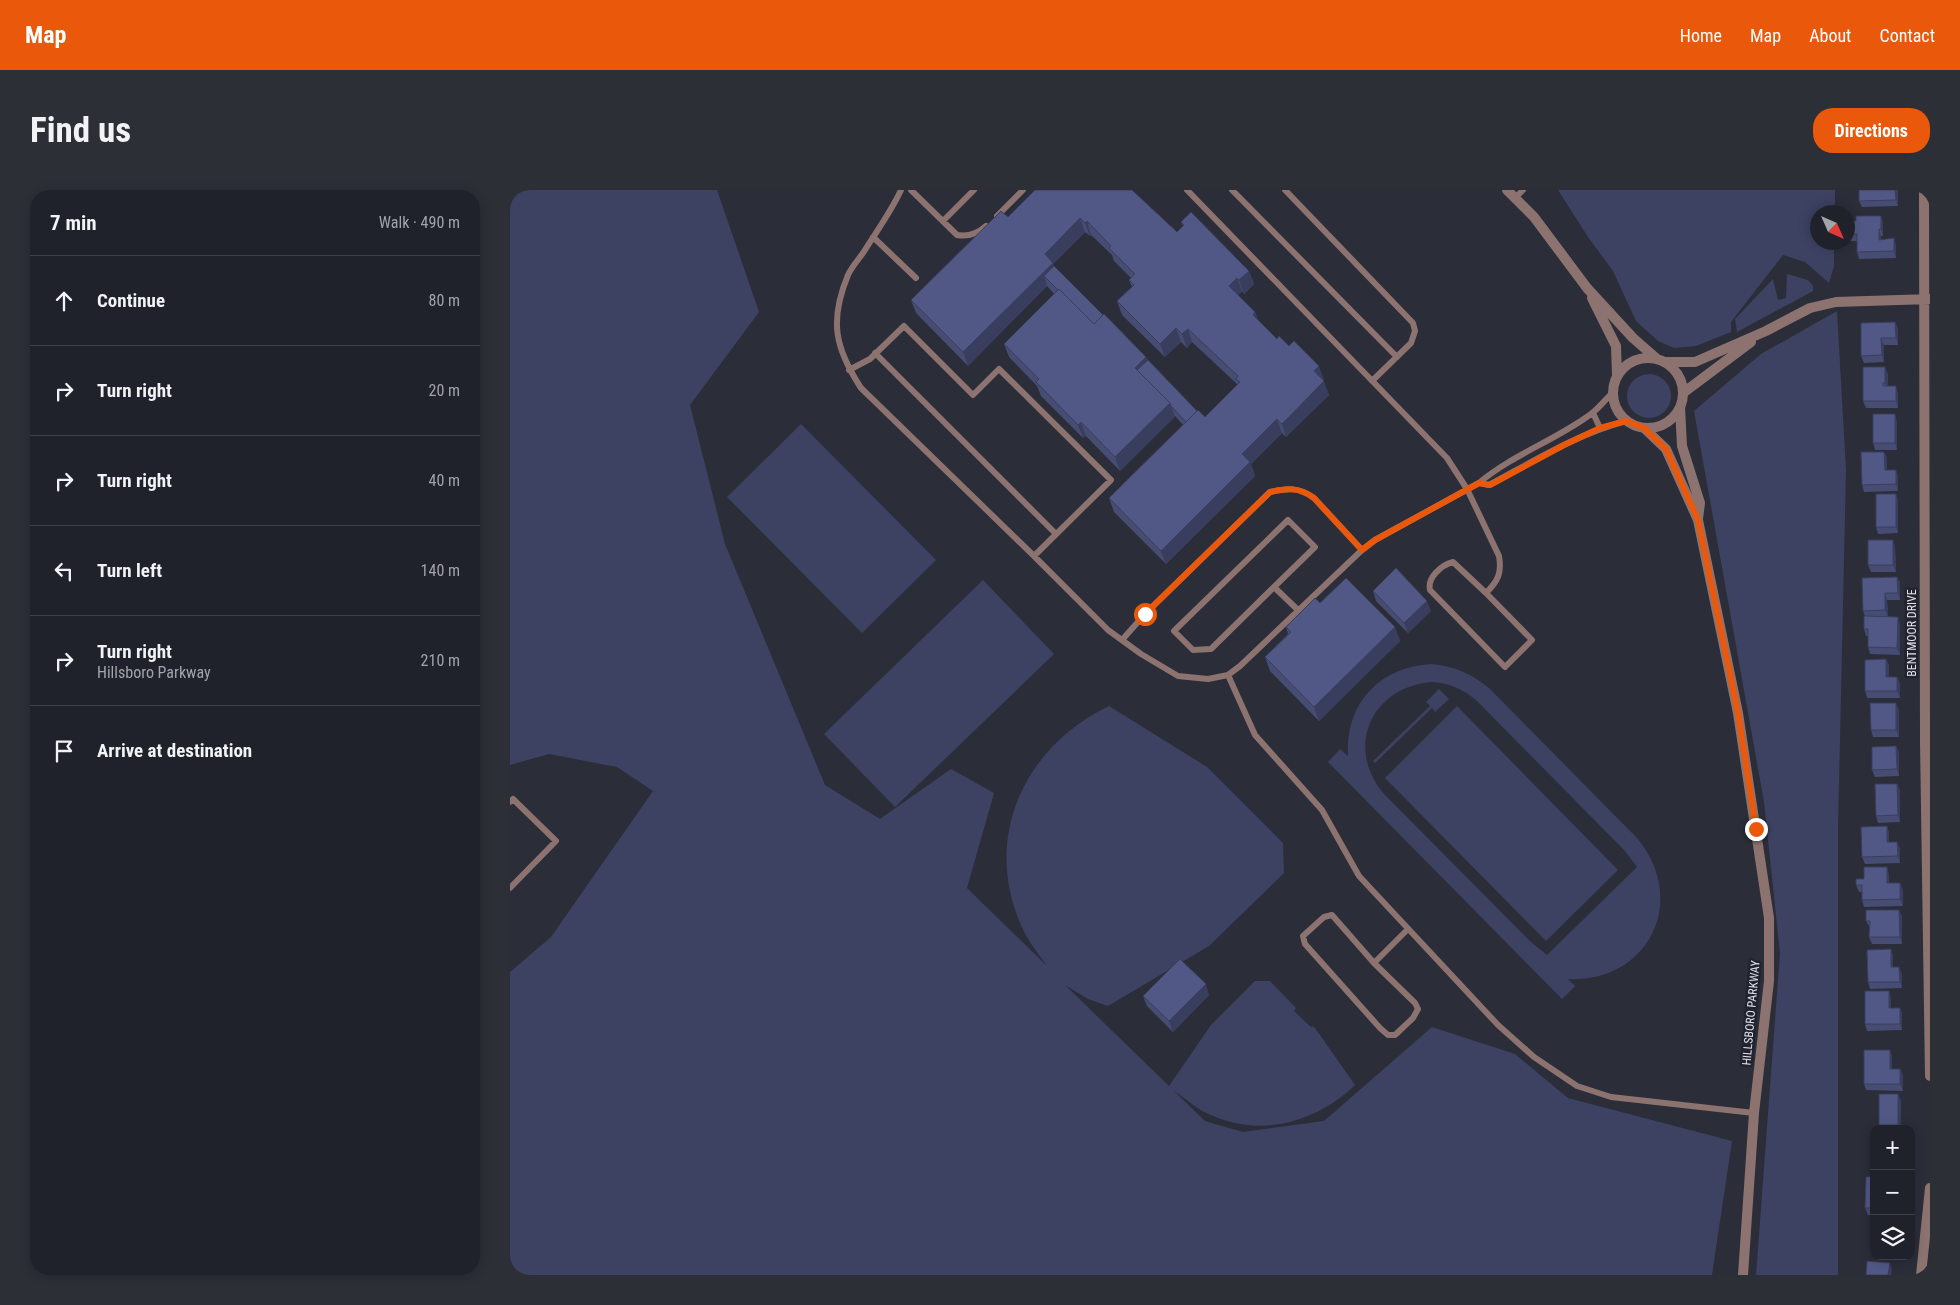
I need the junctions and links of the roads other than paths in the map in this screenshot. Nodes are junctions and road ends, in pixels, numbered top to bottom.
1 (901, 190) edge
2 (911, 190) edge
3 (974, 190) edge
4 (1023, 190) edge
5 (1187, 190) edge
6 (1232, 190) edge
7 (1285, 190) edge
8 (1507, 190) edge
9 (1523, 190) edge
10 (1924, 190) edge
11 (1515, 198) junction
12 (943, 221) junction
13 (873, 236) junction
14 (916, 278) dead end
15 (1587, 288) junction
16 (1928, 299) edge
17 (1766, 331) junction
18 (876, 353) junction
19 (1396, 356) junction
20 (1661, 360) junction
21 (849, 370) junction
22 (1617, 376) junction
23 (1372, 381) junction
24 (1613, 392) junction
25 (1683, 394) junction
26 (1680, 407) junction
27 (1593, 413) junction
28 (1626, 421) junction
29 (1600, 428) junction
30 (1644, 428) junction
31 (1479, 483) junction
32 (1467, 489) junction
33 (1698, 520) junction
34 (1056, 534) junction
35 (1362, 550) junction
36 (1034, 556) junction
37 (1274, 587) junction
38 (1486, 592) junction
39 (1298, 610) junction
40 (1122, 640) junction
41 (1228, 675) junction
42 (1928, 756) edge
43 (510, 802) edge
44 (510, 888) edge
45 (1408, 929) junction
46 (1374, 963) junction
47 (1930, 1076) edge
48 (1754, 1113) junction
49 (1930, 1188) edge
50 (1743, 1275) edge
51 (1921, 1275) edge

1 - 13 lane
2 - 12 lane
3 - 12 lane
4 - 12 lane
5 - 23 lane
6 - 19 lane
7 - 19 lane
8 - 11 street
9 - 11 lane
10 - 16 street, BENTMOOR DRIVE
11 - 15 street
13 - 14 lane
13 - 21 lane
15 - 20 street
15 - 22 street
16 - 17 street
16 - 42 street, BENTMOOR DRIVE
17 - 20 street
17 - 25 street
18 - 21 lane
18 - 34 lane
18 - 34 lane
19 - 23 lane
20 - 22 street
20 - 25 street
21 - 36 lane
22 - 24 street
23 - 32 lane
24 - 27 lane
24 - 28 street
25 - 26 street
26 - 30 street
26 - 33 street, HILLSBORO PARKWAY
27 - 29 lane
27 - 31 lane
28 - 29 lane
28 - 30 street
29 - 31 lane
30 - 33 street, HILLSBORO PARKWAY
31 - 32 lane
32 - 35 lane
32 - 38 lane
33 - 48 street, HILLSBORO PARKWAY
34 - 36 lane
35 - 39 lane
35 - 40 lane
36 - 40 lane
37 - 37 lane
37 - 39 lane
38 - 38 lane
39 - 41 lane
40 - 41 lane
41 - 45 lane
42 - 47 street, BENTMOOR DRIVE
43 - 44 lane
45 - 46 lane
45 - 48 lane
46 - 46 lane
48 - 50 street, HILLSBORO PARKWAY
49 - 51 street

